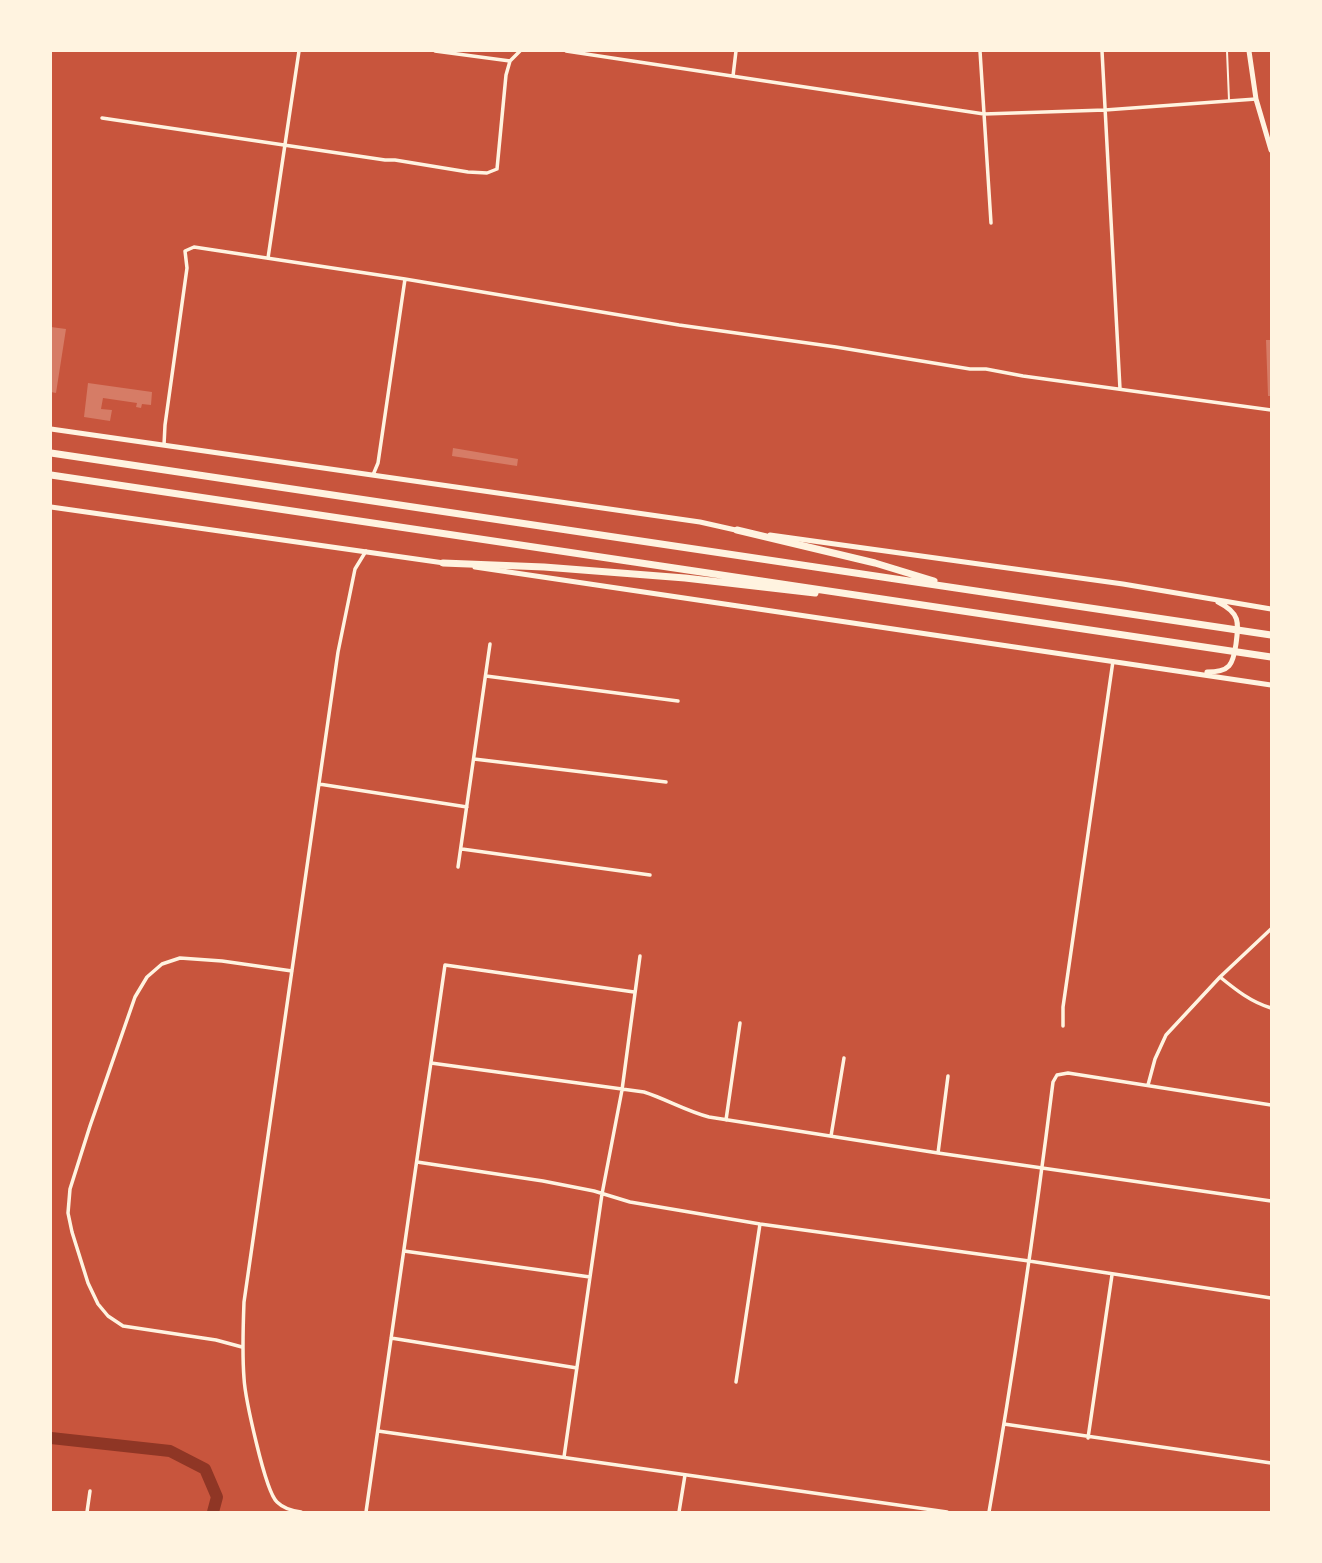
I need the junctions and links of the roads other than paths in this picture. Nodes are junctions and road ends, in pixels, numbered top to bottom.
1 (299, 51) edge
2 (435, 51) edge
3 (520, 51) edge
4 (566, 51) edge
5 (736, 51) edge
6 (980, 51) edge
7 (1102, 51) edge
8 (1227, 51) edge
9 (1249, 51) edge
10 (510, 61) junction
11 (733, 76) junction
12 (1256, 99) junction
13 (1229, 101) junction
14 (1105, 110) junction
15 (984, 114) junction
16 (102, 118) dead end
17 (285, 145) junction
18 (1271, 150) edge
19 (991, 223) dead end
20 (268, 258) junction
21 (405, 279) junction
22 (1120, 389) junction
23 (1271, 410) edge
24 (51, 429) edge
25 (164, 445) junction
26 (51, 453) edge
27 (51, 475) edge
28 (373, 475) junction
29 (51, 507) edge
30 (737, 530) junction
31 (366, 551) junction
32 (443, 563) junction
33 (955, 588) junction
34 (1212, 599) junction
35 (949, 608) junction
36 (1271, 609) edge
37 (1271, 635) edge
38 (490, 643) dead end
39 (1271, 657) edge
40 (1112, 661) junction
41 (1190, 672) junction
42 (486, 676) junction
43 (1271, 685) edge
44 (678, 701) dead end
45 (474, 759) junction
46 (666, 782) dead end
47 (319, 784) junction
48 (467, 807) junction
49 (461, 848) junction
50 (458, 867) dead end
51 (650, 875) dead end
52 (1271, 929) edge
53 (640, 956) dead end
54 (292, 971) junction
55 (1220, 977) junction
56 (634, 992) junction
57 (1271, 1008) edge
58 (740, 1023) dead end
59 (1063, 1026) dead end
60 (844, 1058) dead end
61 (431, 1063) junction
62 (948, 1076) dead end
63 (1148, 1085) junction
64 (622, 1090) junction
65 (1271, 1105) edge
66 (726, 1120) junction
67 (831, 1136) junction
68 (938, 1153) junction
69 (417, 1162) junction
70 (1042, 1167) junction
71 (603, 1194) junction
72 (1271, 1200) edge
73 (760, 1224) junction
74 (404, 1251) junction
75 (1028, 1261) junction
76 (1112, 1275) junction
77 (590, 1277) junction
78 (1271, 1298) edge
79 (391, 1338) junction
80 (243, 1347) junction
81 (577, 1368) junction
82 (736, 1382) dead end
83 (1004, 1424) junction
84 (377, 1431) junction
85 (1088, 1438) junction
86 (564, 1457) junction
87 (1271, 1464) edge
88 (685, 1475) junction
89 (90, 1491) dead end
90 (87, 1512) edge
91 (301, 1512) edge
92 (366, 1512) edge
93 (679, 1512) edge
94 (947, 1512) edge
95 (989, 1512) edge

1 - 17 street
2 - 10 street
3 - 10 street
4 - 11 street
5 - 11 street
6 - 15 street
7 - 14 street
8 - 13 lane
9 - 12 main road
10 - 17 street
11 - 15 street
12 - 13 street
12 - 18 main road
13 - 14 street
14 - 15 street
14 - 22 street
15 - 19 street
16 - 17 street
17 - 20 street
20 - 21 street
20 - 25 street
21 - 22 street
21 - 28 street
22 - 23 street
24 - 25 main road
25 - 28 main road
26 - 33 highway
27 - 35 highway
28 - 30 main road
29 - 31 main road
30 - 33 highway
30 - 34 main road
31 - 32 main road
31 - 47 street
32 - 35 highway
32 - 40 main road
33 - 37 highway
34 - 36 main road
34 - 41 main road
35 - 39 highway
38 - 42 street
40 - 41 main road
40 - 59 street
41 - 43 main road
42 - 44 street
42 - 45 street
45 - 46 street
45 - 48 street
47 - 48 street
47 - 54 street
48 - 49 street
49 - 50 street
49 - 51 street
52 - 55 street
53 - 56 street
54 - 80 street
54 - 80 street
55 - 57 street
55 - 63 street
56 - 61 street
56 - 64 street
58 - 66 street
60 - 67 street
61 - 64 street
61 - 69 street
62 - 68 street
63 - 65 street
63 - 70 street
64 - 66 street
64 - 71 street
66 - 67 street
67 - 68 street
68 - 70 street
69 - 71 street
69 - 74 street
70 - 72 street
70 - 75 street
71 - 73 street
71 - 77 street
73 - 75 street
73 - 82 street
74 - 77 street
74 - 79 street
75 - 76 street
75 - 83 street
76 - 78 street
76 - 85 street
77 - 81 street
79 - 81 street
79 - 84 street
80 - 91 street
81 - 86 street
83 - 85 street
83 - 95 street
84 - 86 street
84 - 92 street
85 - 87 street
86 - 88 street
88 - 93 street
88 - 94 street
89 - 90 street

